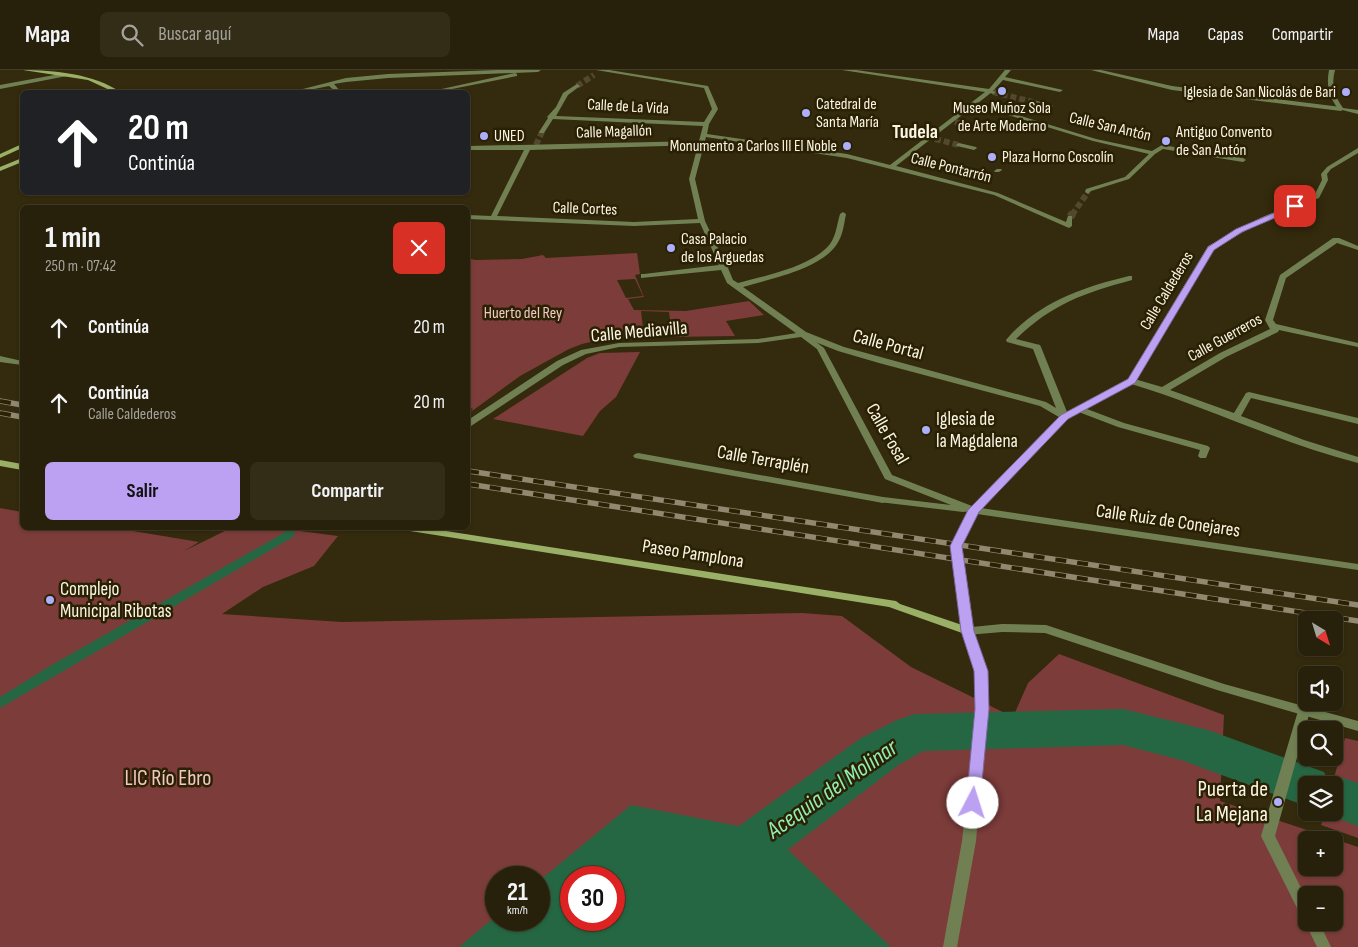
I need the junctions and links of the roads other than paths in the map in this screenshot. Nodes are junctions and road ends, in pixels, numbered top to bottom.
1 (26, 70) edge
2 (401, 70) edge
3 (538, 70) edge
4 (601, 70) edge
5 (845, 70) edge
6 (1008, 70) edge
7 (1094, 70) edge
8 (1332, 70) edge
9 (65, 75) junction
10 (594, 75) dead end
11 (388, 76) junction
12 (1002, 78) junction
13 (330, 84) junction
14 (577, 86) tunnel mouth
15 (0, 88) edge
16 (113, 90) edge
17 (303, 90) edge
18 (338, 90) edge
19 (441, 90) edge
20 (1060, 90) dead end
21 (991, 91) junction
22 (1033, 102) tunnel mouth
23 (973, 103) junction
24 (1050, 106) dead end
25 (1341, 109) junction
26 (1358, 112) edge
27 (550, 117) junction
28 (706, 124) junction
29 (542, 132) tunnel mouth
30 (703, 135) junction
31 (700, 143) junction
32 (536, 144) tunnel mouth
33 (959, 144) tunnel mouth
34 (20, 147) edge
35 (470, 148) edge
36 (528, 148) junction
37 (974, 148) dead end
38 (1358, 150) edge
39 (1153, 153) junction
40 (0, 156) edge
41 (1242, 160) dead end
42 (20, 161) edge
43 (891, 167) junction
44 (0, 170) edge
45 (1088, 192) tunnel mouth
46 (843, 214) dead end
47 (470, 217) edge
48 (1070, 217) tunnel mouth
49 (493, 218) junction
50 (702, 221) junction
51 (1358, 248) edge
52 (725, 267) junction
53 (644, 276) dead end
54 (1129, 278) dead end
55 (738, 286) junction
56 (1273, 326) junction
57 (803, 334) junction
58 (1358, 346) edge
59 (0, 359) edge
60 (20, 362) edge
61 (1131, 381) junction
62 (1164, 390) junction
63 (1079, 409) junction
64 (1064, 417) junction
65 (1236, 417) junction
66 (1358, 421) edge
67 (470, 423) edge
68 (638, 456) dead end
69 (1203, 456) dead end
70 (1358, 460) edge
71 (0, 463) edge
72 (20, 467) edge
73 (974, 510) junction
74 (423, 530) edge
75 (1358, 567) edge
76 (967, 631) junction
77 (982, 709) joint
78 (1298, 709) edge
79 (1304, 711) joint
80 (1358, 726) edge
81 (1298, 896) edge
82 (1316, 931) edge
83 (950, 947) edge
84 (1324, 947) edge

1 - 9 main road
2 - 11 street
3 - 11 street
3 - 19 street
4 - 10 street
4 - 28 street, Calle Portal
5 - 21 street
6 - 12 street
7 - 25 street
8 - 25 street
9 - 15 street
9 - 16 main road
11 - 13 street
12 - 20 street
12 - 21 street
13 - 17 street
13 - 18 street
14 - 27 street
21 - 23 street
22 - 24 street
23 - 39 street, Calle San Antón
23 - 43 street
25 - 26 street
27 - 28 street, Calle de La Vida
27 - 29 street
28 - 30 street, Calle Portal
30 - 31 street, Calle Portal
30 - 43 street, Calle Pontarrón
31 - 36 street, Calle Magallón
31 - 50 street, Calle Portal
32 - 36 street, Calle Magallón
33 - 37 street
34 - 40 main road
35 - 36 street, Calle Magallón
36 - 49 street
38 - 61 street, Calle Caldederos
39 - 41 street, Calle San Antón
39 - 45 street
42 - 44 main road
43 - 48 street, Calle Pontarrón
46 - 55 street
47 - 49 street, Calle Cortes
49 - 50 street, Calle Cortes
50 - 52 street, Calle Portal
51 - 56 street, Calle Guerreros
52 - 53 street
52 - 55 street, Calle Portal
54 - 64 street
55 - 57 street, Calle Portal
56 - 58 street
56 - 62 street, Calle Guerreros
57 - 64 street, Calle Portal
57 - 67 street, Calle Mediavilla
57 - 73 street, Calle Fosal
59 - 60 street
61 - 62 street
61 - 63 street
62 - 65 street
63 - 64 street
63 - 69 street
64 - 73 street
65 - 66 street
65 - 70 street
68 - 73 street, Calle Terraplén
71 - 72 main road
73 - 75 street, Calle Ruiz de Conejares
73 - 76 street
74 - 76 main road, Paseo Pamplona
76 - 77 main road
76 - 78 street
77 - 83 street
79 - 80 street
79 - 81 street
82 - 84 street

